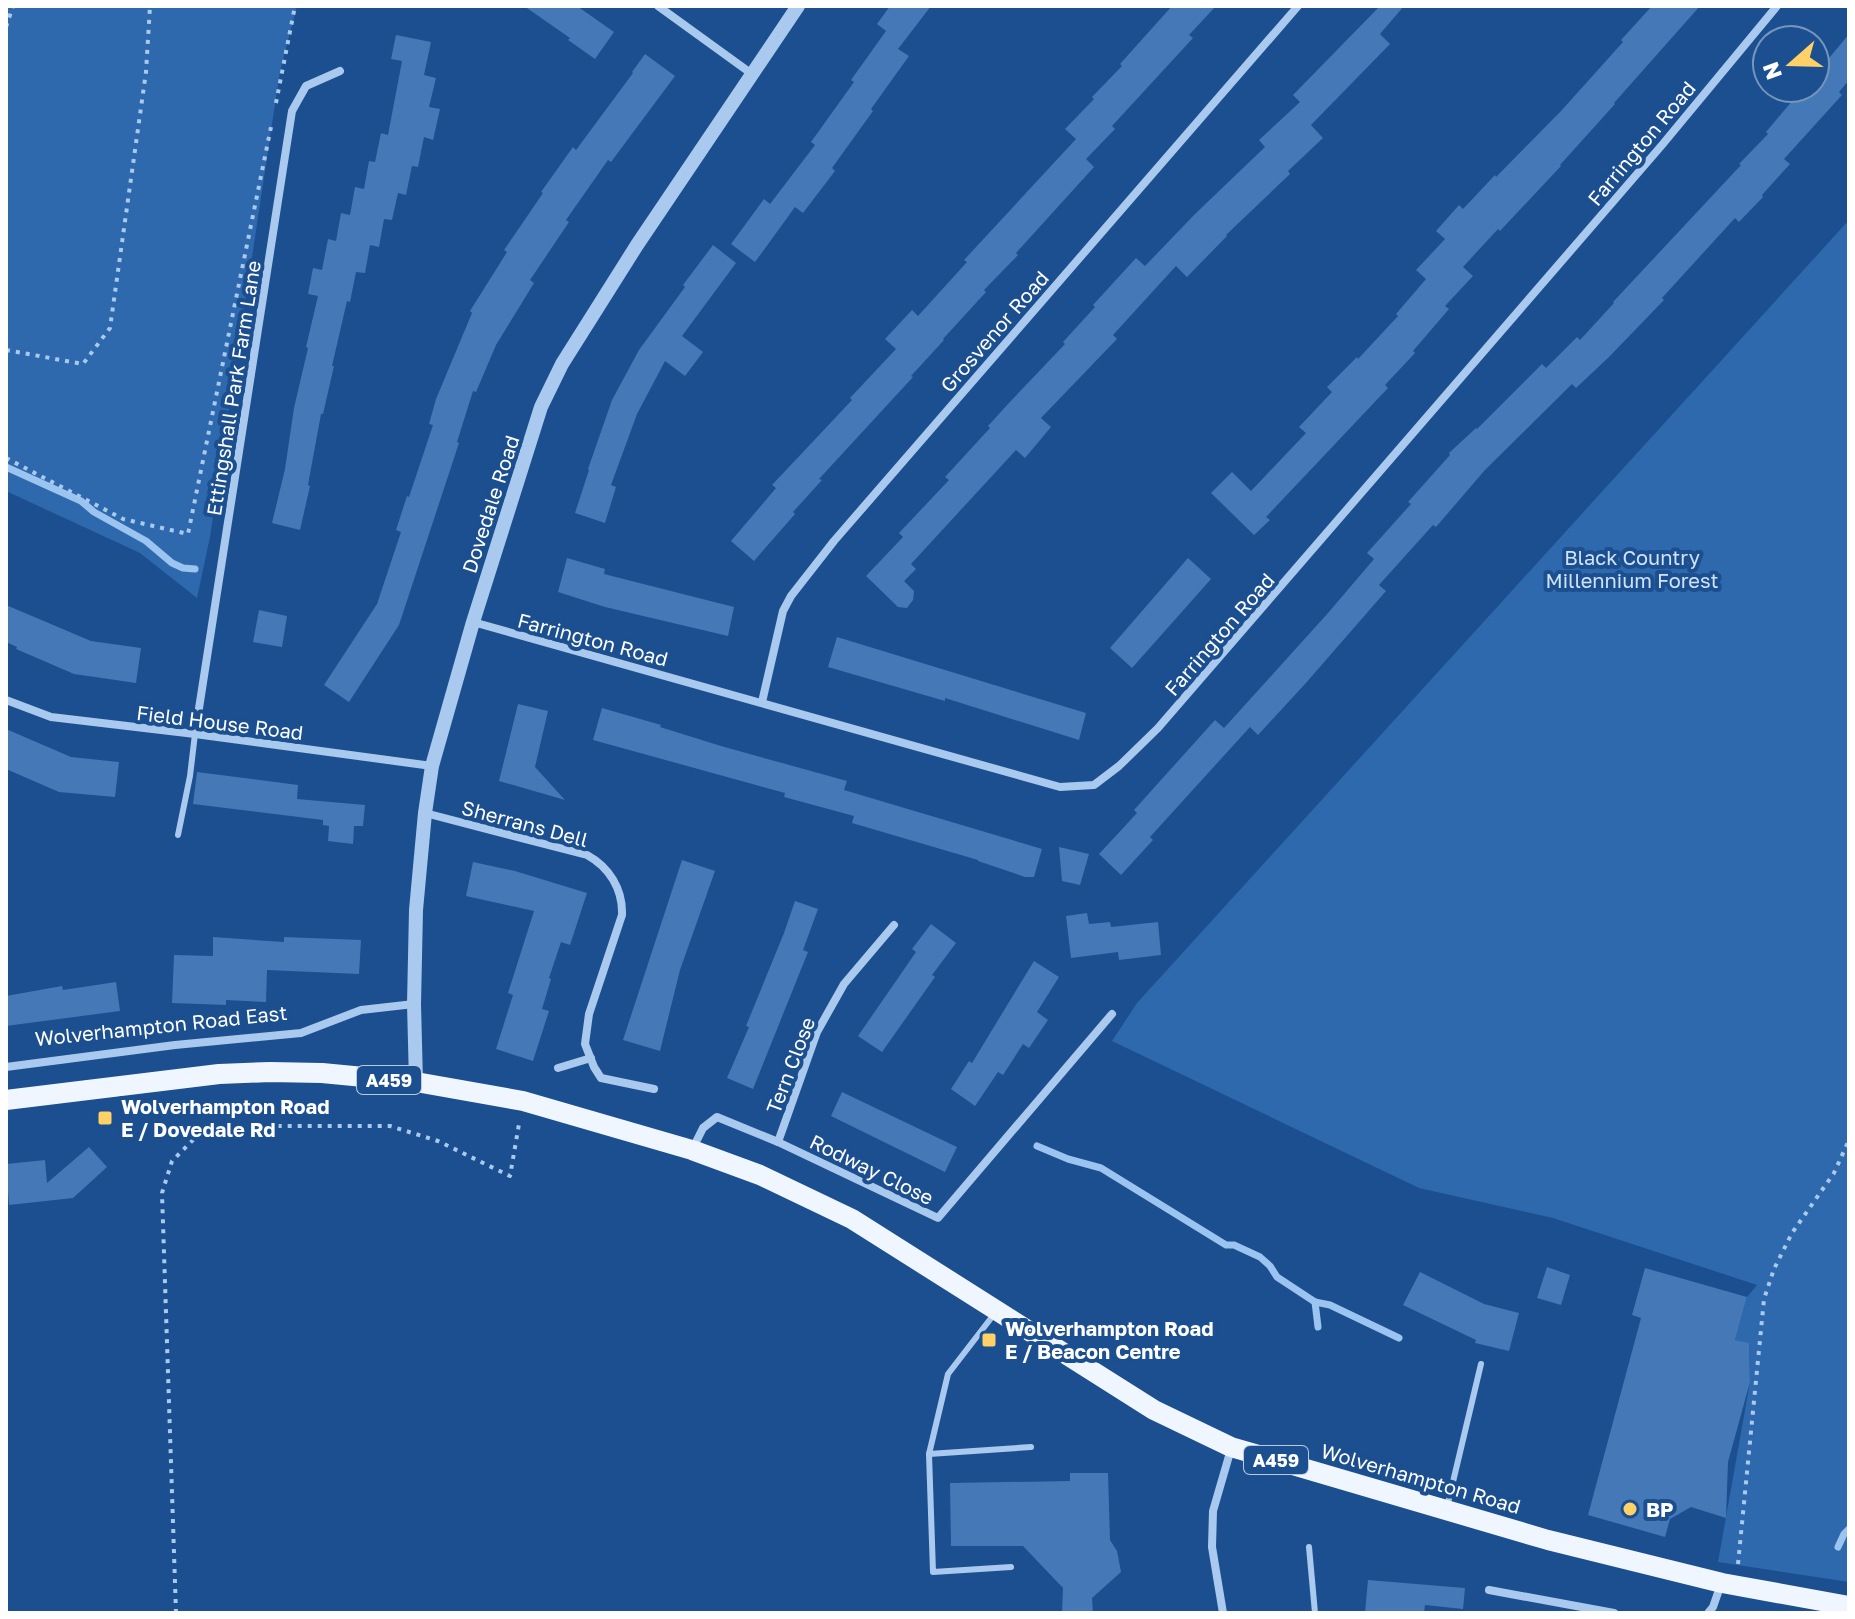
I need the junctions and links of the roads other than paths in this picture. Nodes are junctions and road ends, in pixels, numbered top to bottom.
1 (658, 6) edge
2 (798, 6) edge
3 (1298, 6) edge
4 (1777, 6) edge
5 (340, 71) dead end
6 (753, 75) junction
7 (473, 622) junction
8 (6, 700) edge
9 (762, 702) junction
10 (195, 734) junction
11 (432, 766) junction
12 (425, 813) junction
13 (178, 835) dead end
14 (894, 925) dead end
15 (414, 1004) junction
16 (1112, 1014) dead end
17 (591, 1058) junction
18 (6, 1067) edge
19 (558, 1068) dead end
20 (416, 1082) junction
21 (654, 1089) dead end
22 (6, 1100) edge
23 (778, 1142) junction
24 (692, 1150) junction
25 (998, 1310) junction
26 (1481, 1364) dead end
27 (1031, 1447) dead end
28 (1231, 1447) junction
29 (929, 1454) junction
30 (1446, 1510) junction
31 (1309, 1547) dead end
32 (1011, 1567) dead end
33 (1729, 1584) junction
34 (1489, 1590) dead end
35 (1849, 1606) edge
36 (1223, 1613) edge
37 (1315, 1613) edge
38 (1614, 1613) edge
39 (1708, 1613) edge

1 - 6 street
2 - 6 street, Dovedale Road
3 - 9 street, Grosvenor Road
4 - 9 street, Farrington Road
5 - 10 street, Ettingshall Park Farm Lane
6 - 7 street, Dovedale Road
7 - 9 street, Farrington Road
7 - 11 street, Dovedale Road
8 - 10 street, Field House Road
10 - 11 street, Field House Road
10 - 13 lane
11 - 12 street, Dovedale Road
12 - 15 street, Dovedale Road
12 - 17 street, Sherrans Dell
14 - 23 street, Tern Close
15 - 18 street, Wolverhampton Road East
15 - 20 street, Dovedale Road
16 - 23 street, Rodway Close
17 - 19 street
17 - 21 street
20 - 22 main road, A459
20 - 24 main road, A459
23 - 24 street, Rodway Close
24 - 25 main road, Wolverhampton Road / A459
25 - 28 main road, Wolverhampton Road / A459
25 - 29 lane
26 - 30 lane
27 - 29 lane
28 - 30 main road, Wolverhampton Road / A459
28 - 36 street
29 - 32 lane
30 - 33 main road, Wolverhampton Road / A459
31 - 37 lane
33 - 35 main road, Wolverhampton Road / A459
33 - 39 street
34 - 38 street

